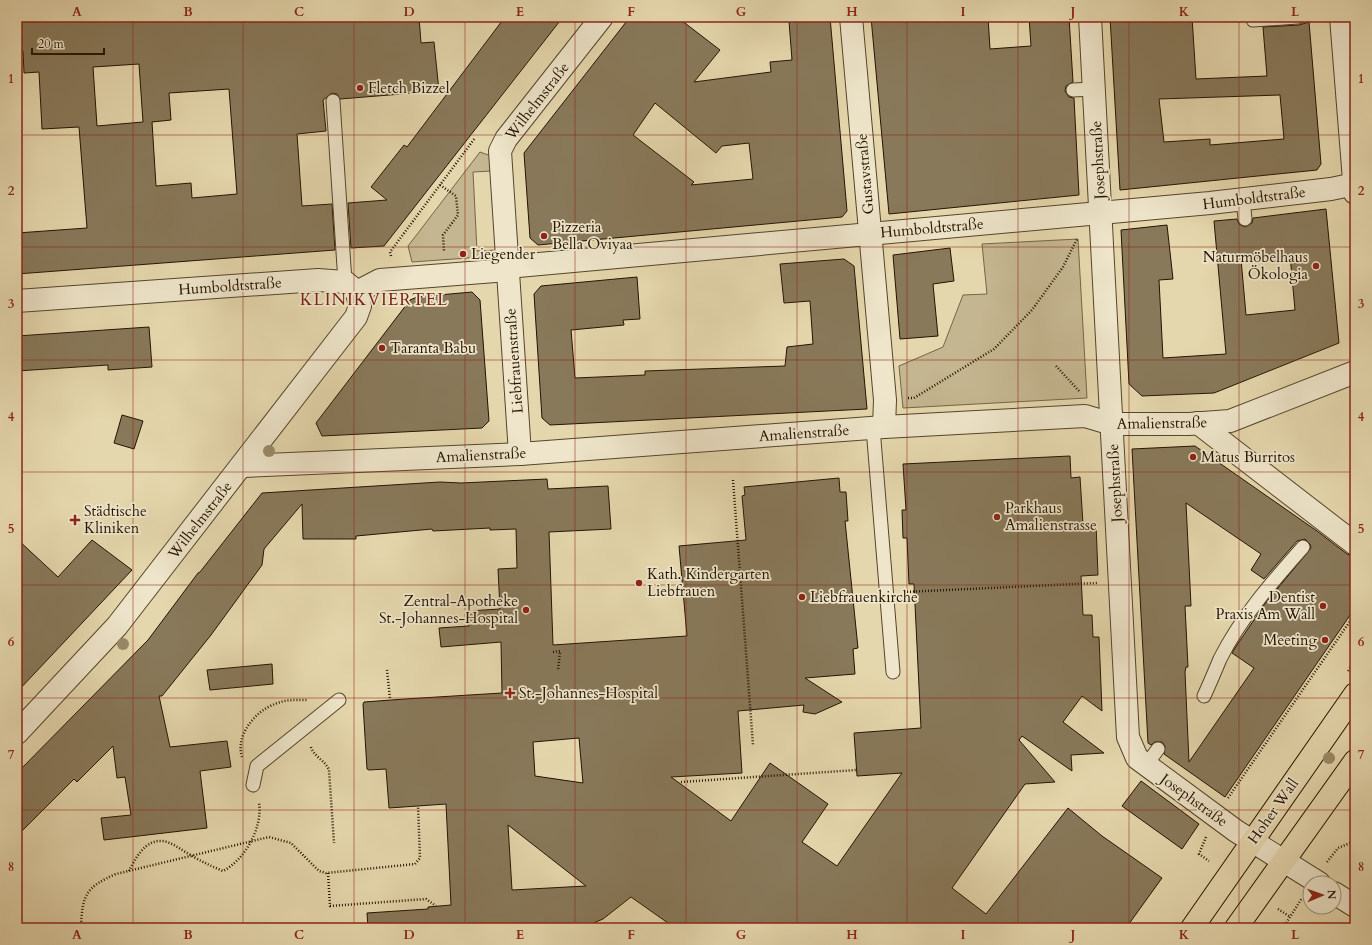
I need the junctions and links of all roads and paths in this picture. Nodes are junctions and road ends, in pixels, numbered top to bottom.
1 (602, 17) edge
2 (851, 17) edge
3 (1090, 17) edge
4 (1298, 17) edge
5 (1341, 17) edge
6 (1253, 20) dead end
7 (333, 101) dead end
8 (474, 138) dead end
9 (440, 185) junction
10 (1355, 187) edge
11 (1093, 215) junction
12 (870, 233) junction
13 (508, 269) junction
14 (430, 276) junction
15 (392, 279) junction
16 (351, 287) junction
17 (17, 301) edge
18 (1056, 366) dead end
19 (1355, 372) edge
20 (886, 400) junction
21 (1085, 416) junction
22 (1198, 423) junction
23 (1112, 424) junction
24 (878, 427) junction
25 (520, 454) junction
26 (243, 466) junction
27 (733, 480) dead end
28 (1355, 544) edge
29 (1303, 547) dead end
30 (1120, 582) junction
31 (886, 593) junction
32 (1355, 614) edge
33 (1346, 620) dead end
34 (1349, 622) junction
35 (1325, 650) dead end
36 (553, 652) dead end
37 (1329, 652) junction
38 (387, 670) dead end
39 (558, 671) dead end
40 (893, 672) dead end
41 (1304, 682) dead end
42 (1307, 684) junction
43 (1355, 694) edge
44 (1204, 696) dead end
45 (390, 699) dead end
46 (339, 700) dead end
47 (17, 733) edge
48 (753, 745) dead end
49 (1355, 761) edge
50 (856, 770) dead end
51 (330, 782) dead end
52 (682, 782) dead end
53 (253, 784) dead end
54 (1224, 804) dead end
55 (418, 806) dead end
56 (1208, 835) dead end
57 (1252, 840) junction
58 (1355, 841) edge
59 (334, 843) dead end
60 (1208, 860) dead end
61 (1284, 861) junction
62 (1328, 861) dead end
63 (328, 873) junction
64 (1302, 878) edge
65 (1342, 898) edge
66 (1302, 900) edge
67 (1272, 905) dead end
68 (436, 906) dead end
69 (1355, 906) edge
70 (1289, 916) junction
71 (82, 928) edge
72 (1192, 928) edge
73 (1236, 928) edge
74 (1283, 928) edge

1 - 13 street, Wilhelmstraße
2 - 12 street, Gustavstraße
3 - 11 street, Josephstraße
4 - 6 lane
5 - 10 street
7 - 16 lane
8 - 9 path
9 - 14 path
9 - 15 path
10 - 11 street, Humboldtstraße
11 - 12 street, Humboldtstraße
11 - 20 path
11 - 23 street, Josephstraße
12 - 13 street, Humboldtstraße
12 - 20 street, Gustavstraße
13 - 14 street, Humboldtstraße
13 - 25 street, Liebfrauenstraße
14 - 15 street, Humboldtstraße
15 - 16 street, Humboldtstraße
16 - 17 street, Humboldtstraße
16 - 26 street, Wilhelmstraße
18 - 21 path
19 - 22 street, Amalienstraße
20 - 24 street, Gustavstraße
21 - 23 street, Amalienstraße
21 - 24 street, Amalienstraße
22 - 23 street, Amalienstraße
22 - 28 street
23 - 30 street, Josephstraße
24 - 25 street, Amalienstraße
24 - 31 lane
25 - 26 street, Amalienstraße
26 - 47 street, Wilhelmstraße
27 - 48 path
29 - 44 lane
30 - 31 path
30 - 57 street, Josephstraße
31 - 40 lane
32 - 34 path
33 - 34 path
34 - 37 path
35 - 37 path
36 - 39 path
37 - 42 path
38 - 45 path
41 - 42 path
42 - 54 path
43 - 57 main road, Hoher Wall
46 - 53 lane
49 - 61 main road
50 - 52 path
51 - 59 path
55 - 63 path
56 - 60 path
57 - 61 street, Josephstraße
57 - 72 main road, Hoher Wall
58 - 62 path
61 - 64 street, Josephstraße
61 - 73 main road
63 - 68 path
63 - 71 path
65 - 69 street
66 - 70 path
67 - 70 path
70 - 74 path

